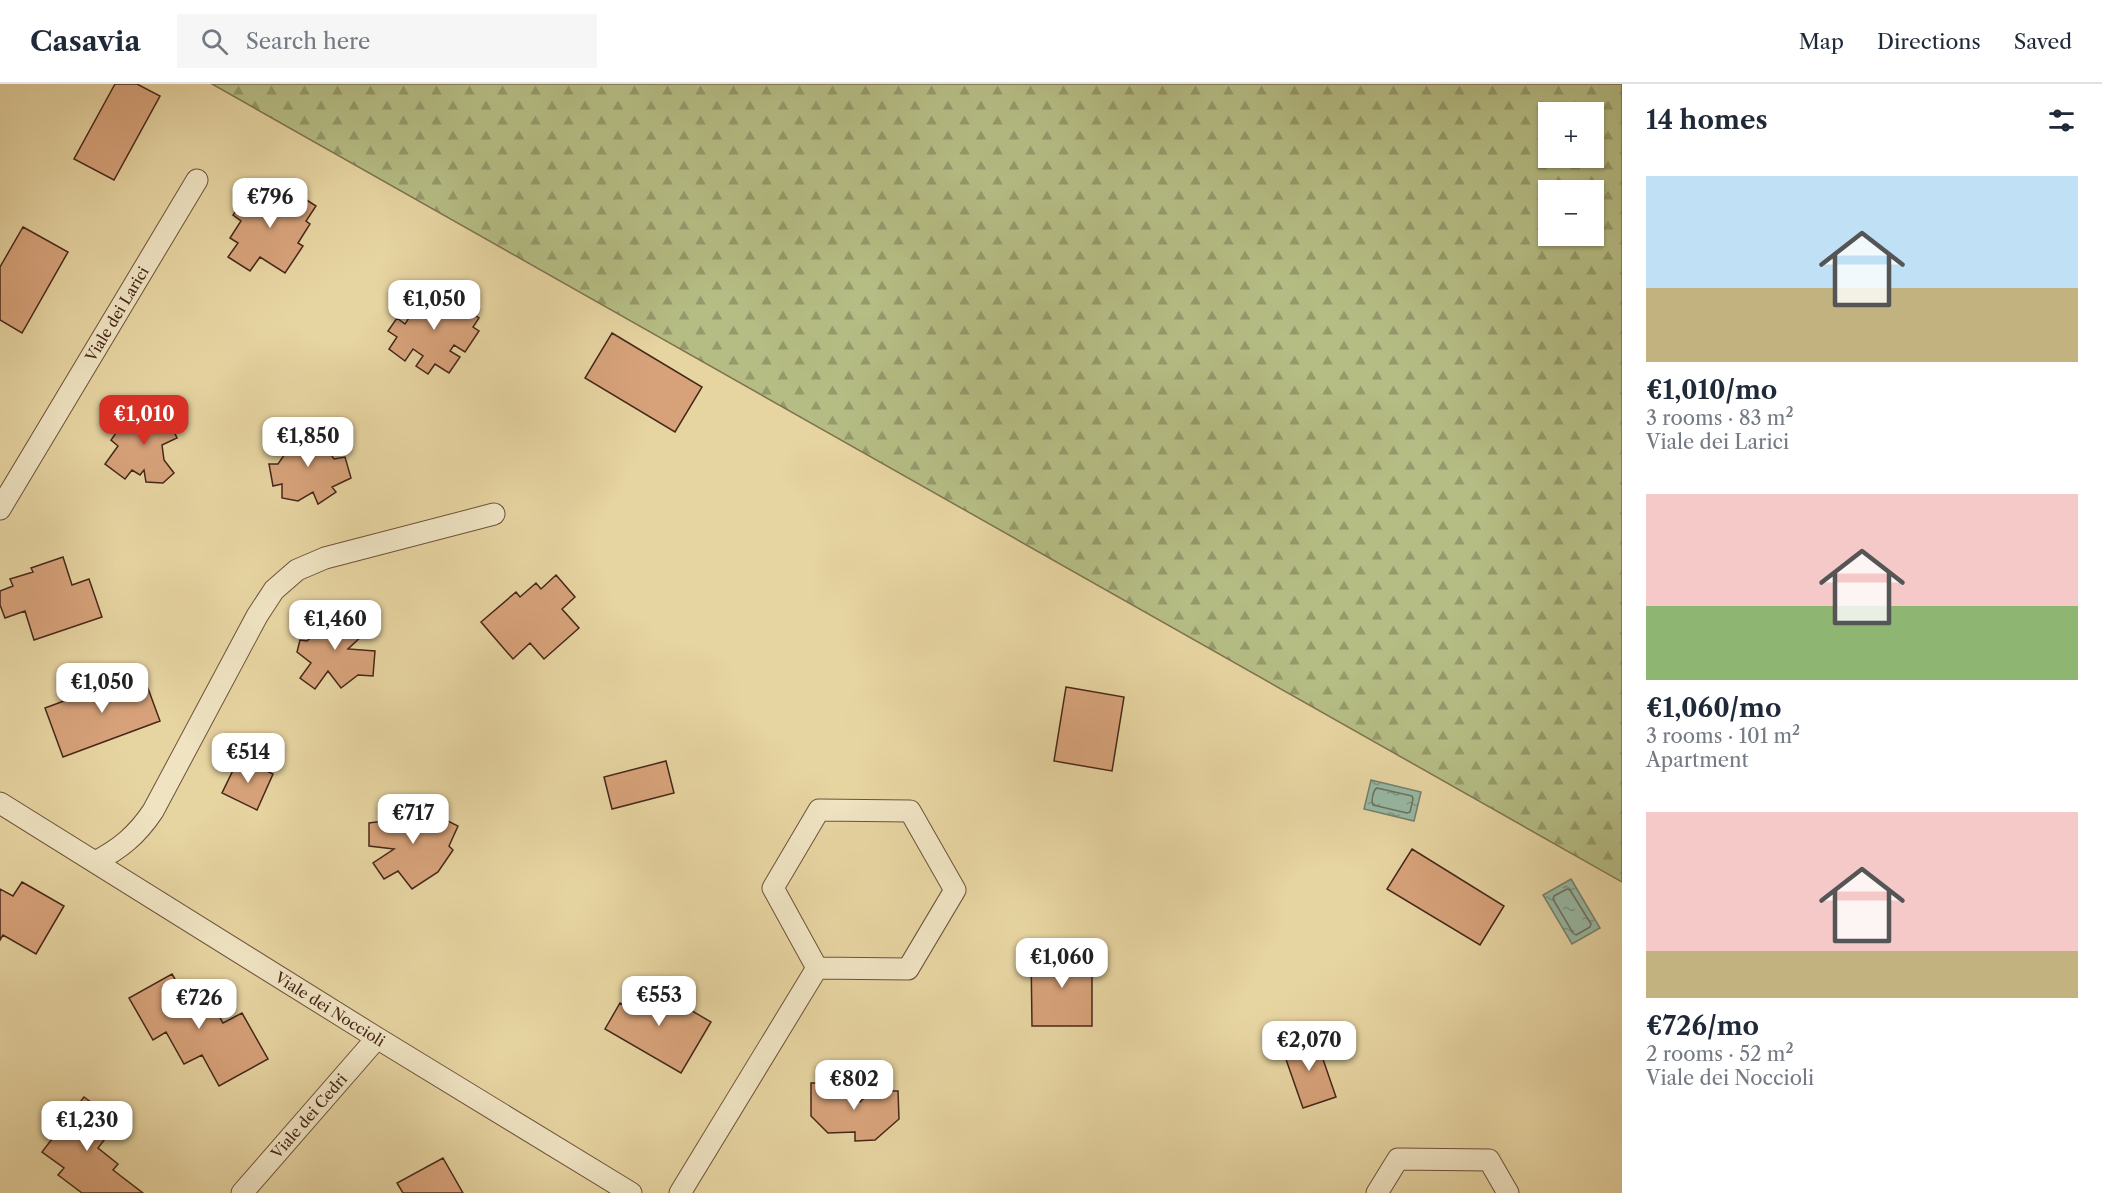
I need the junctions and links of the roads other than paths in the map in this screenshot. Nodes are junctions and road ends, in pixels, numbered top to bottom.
1 (197, 180) dead end
2 (0, 508) edge
3 (494, 514) dead end
4 (0, 803) edge
5 (95, 862) junction
6 (817, 968) junction
7 (376, 1038) junction
8 (242, 1193) edge
9 (631, 1193) edge
10 (680, 1193) edge
11 (1377, 1193) edge
12 (1508, 1193) edge

1 - 2 street, Viale dei Larici
3 - 5 street
4 - 5 street, Viale dei Noccioli
5 - 7 street, Viale dei Noccioli
6 - 6 street
6 - 10 street
7 - 8 street, Viale dei Cedri
7 - 9 street, Viale dei Noccioli
11 - 12 street

